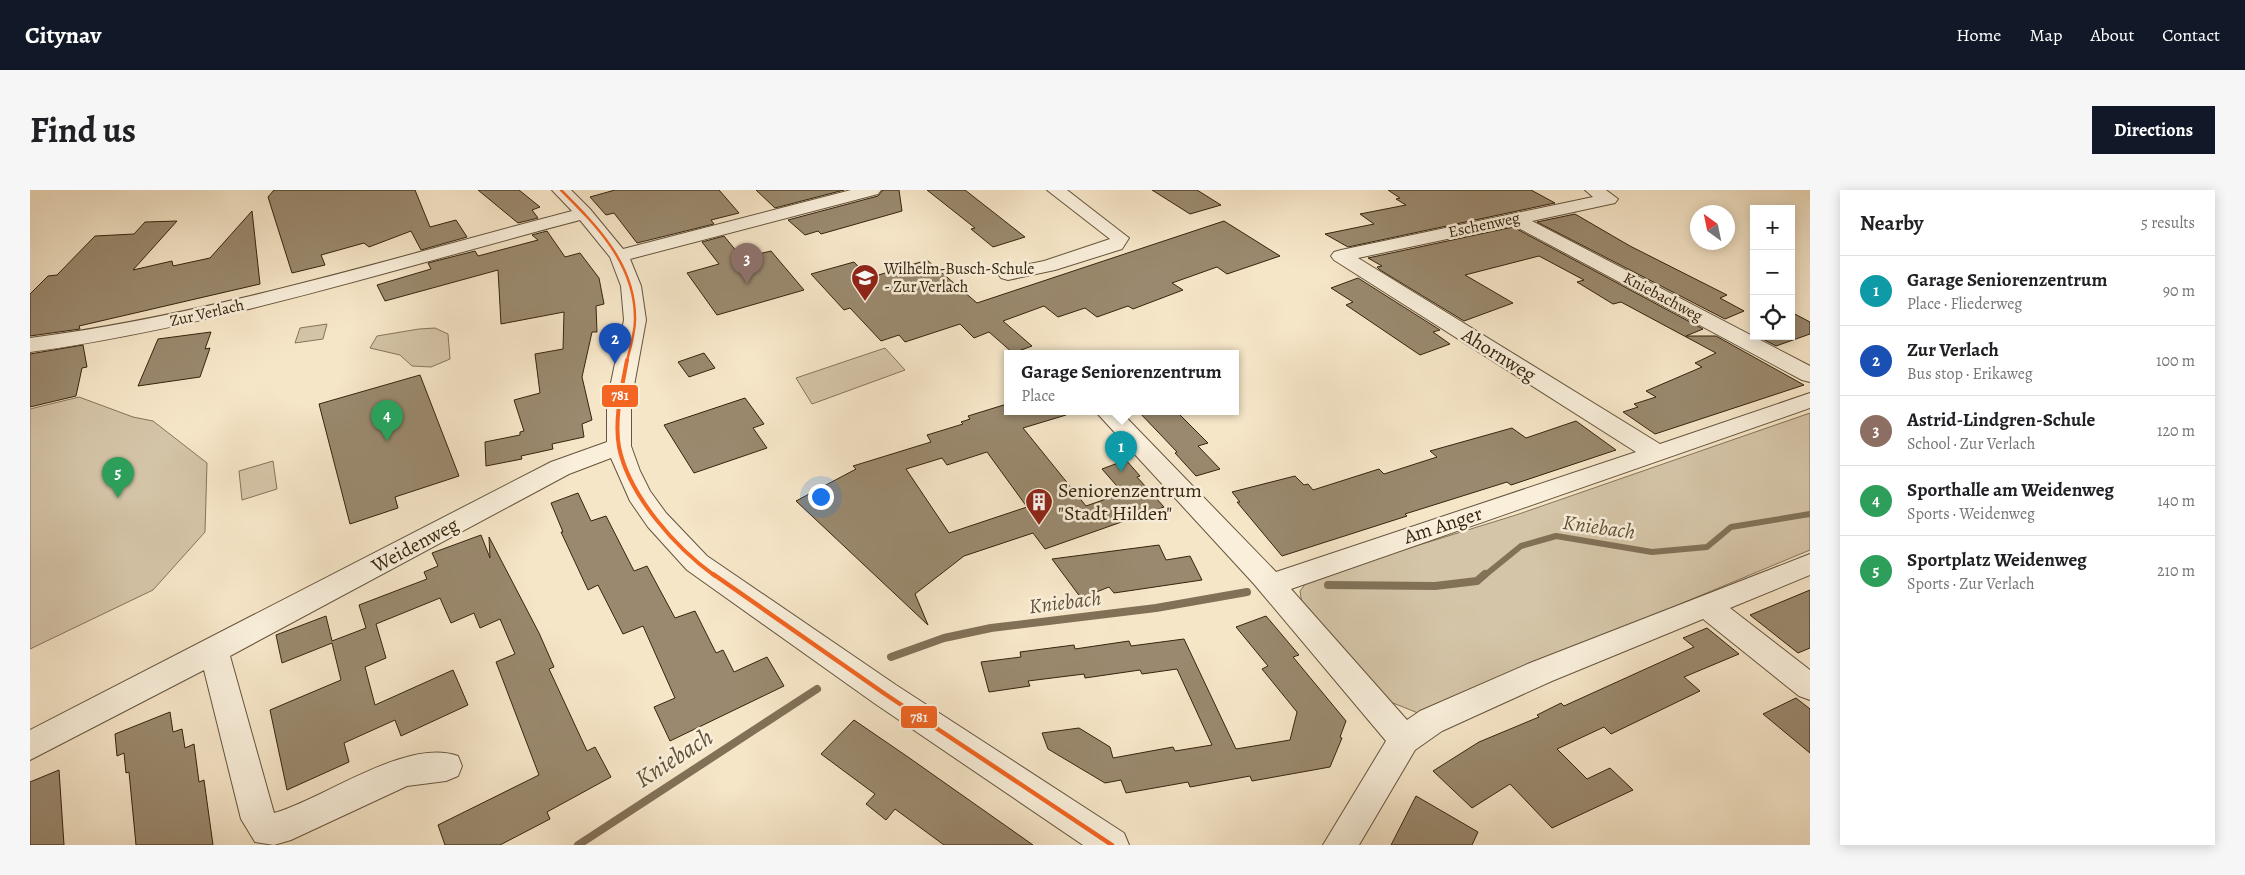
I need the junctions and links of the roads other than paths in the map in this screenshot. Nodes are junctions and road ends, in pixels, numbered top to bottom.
1 (561, 190) edge
2 (872, 190) edge
3 (1056, 190) edge
4 (1594, 190) edge
5 (584, 213) junction
6 (1515, 219) junction
7 (619, 256) junction
8 (1341, 256) joint
9 (1008, 274) dead end
10 (30, 345) edge
11 (1810, 375) edge
12 (1810, 400) edge
13 (1111, 415) edge
14 (619, 446) junction
15 (1658, 454) junction
16 (1810, 564) edge
17 (1271, 584) junction
18 (1708, 607) junction
19 (214, 651) junction
20 (1810, 687) edge
21 (1404, 740) junction
22 (30, 746) edge
23 (446, 766) dead end
24 (262, 838) edge
25 (1112, 845) edge
26 (1340, 845) edge

1 - 5 street
2 - 7 street
3 - 9 street
4 - 6 street, Eschenweg
5 - 7 street
5 - 10 street, Zur Verlach
6 - 8 street, Eschenweg
6 - 11 street, Kniebachweg
7 - 14 street
8 - 15 street, Ahornweg
12 - 15 street, Am Anger
13 - 17 street
14 - 19 street, Weidenweg
14 - 25 street
15 - 17 street, Am Anger
16 - 18 street
17 - 21 street
18 - 20 street
18 - 21 street
19 - 22 street, Weidenweg
19 - 24 street
21 - 26 street
23 - 24 street

